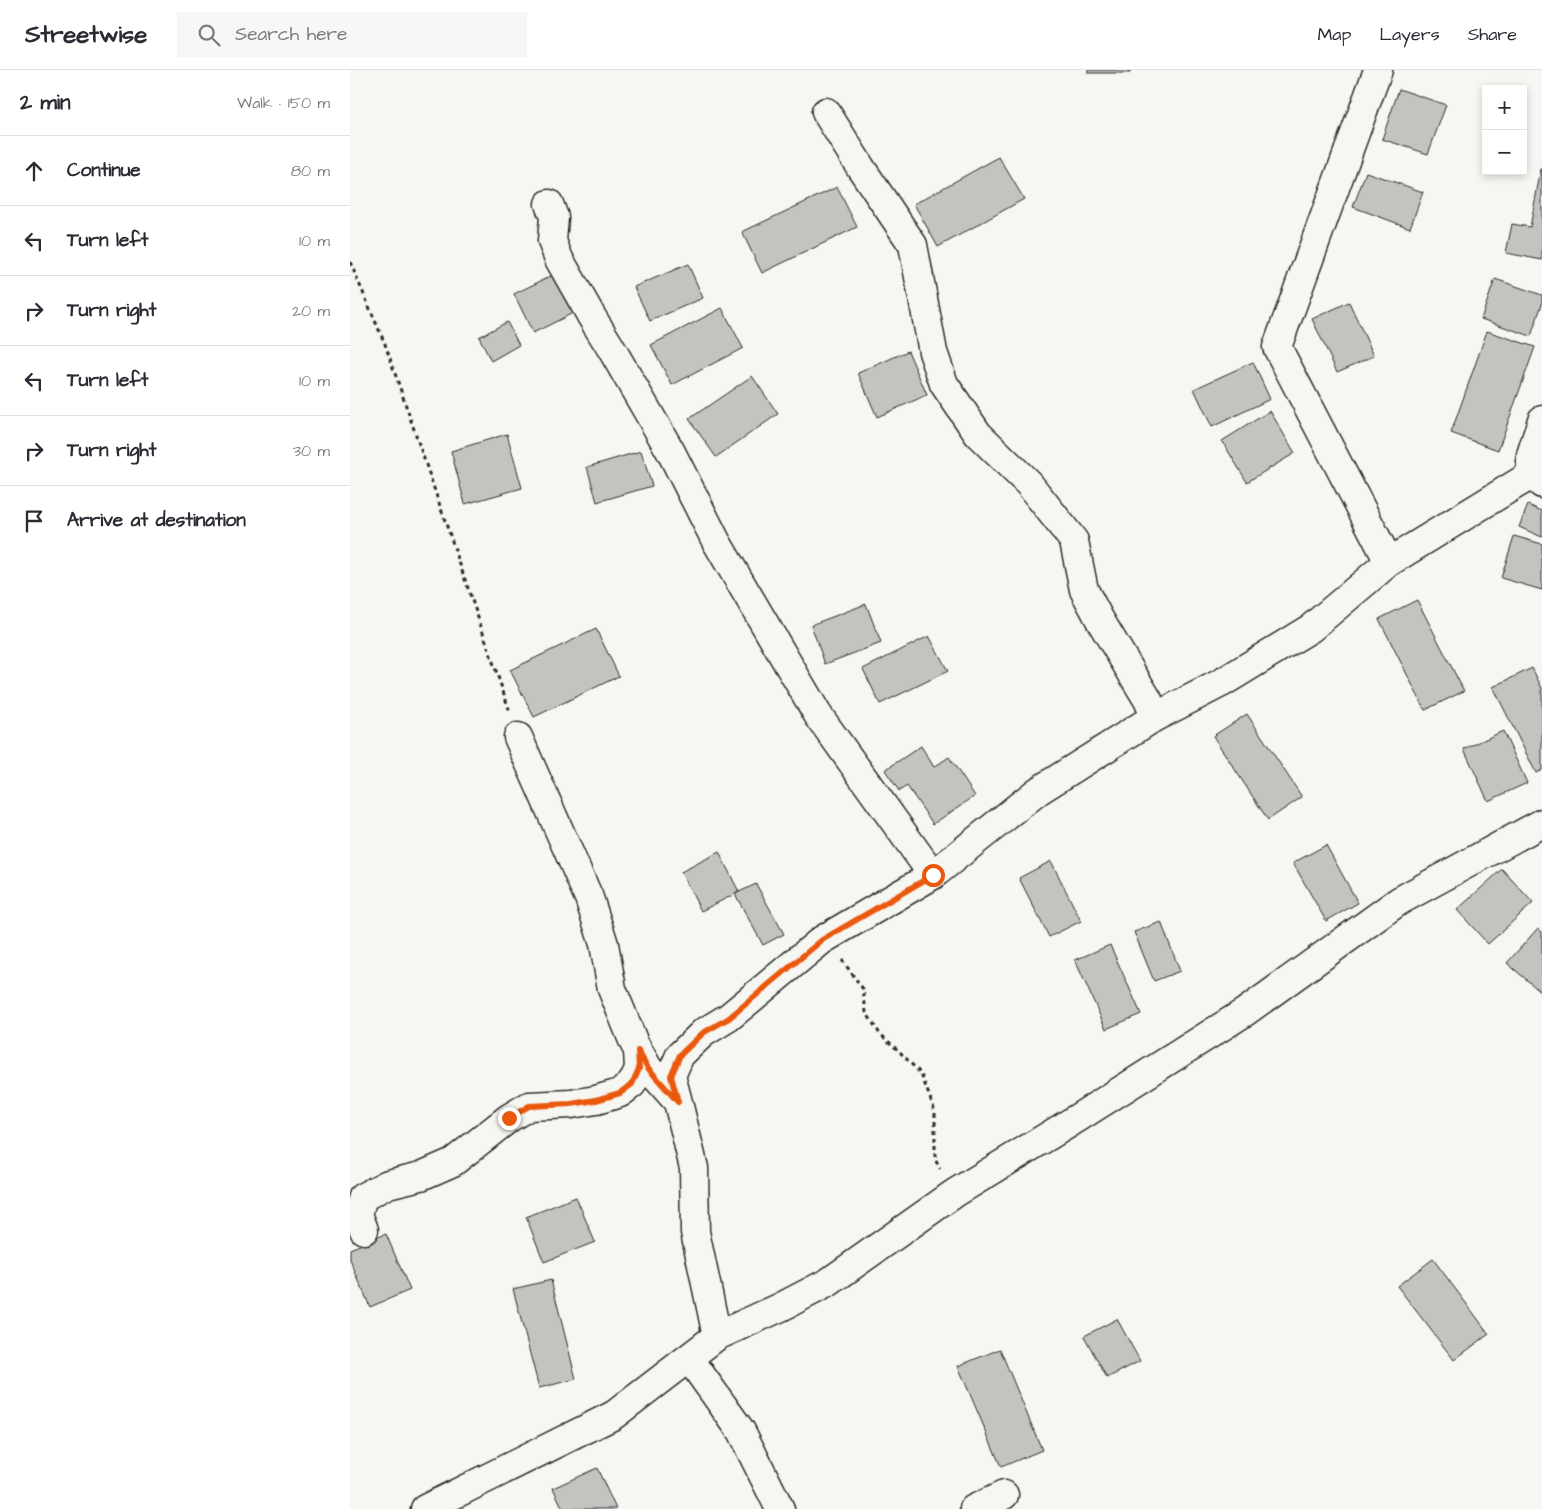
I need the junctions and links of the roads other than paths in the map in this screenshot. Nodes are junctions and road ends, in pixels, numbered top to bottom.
1 (1378, 70) edge
2 (826, 112) dead end
3 (549, 204) dead end
4 (1542, 420) edge
5 (1537, 479) edge
6 (1389, 562) junction
7 (1155, 717) junction
8 (518, 737) road end
9 (1542, 823) edge
10 (933, 875) junction
11 (638, 1051) junction
12 (678, 1102) junction
13 (364, 1230) dead end
14 (716, 1336) junction
15 (689, 1358) junction
16 (1004, 1495) dead end
17 (425, 1509) edge
18 (780, 1509) edge
19 (974, 1509) edge

1 - 6 street
2 - 7 street
3 - 10 street
4 - 5 street
5 - 6 street
6 - 7 street
7 - 10 street
8 - 11 street
9 - 14 street
10 - 12 street
11 - 12 street
11 - 13 street
12 - 14 street
14 - 15 street
15 - 17 street
15 - 18 street
16 - 19 street

